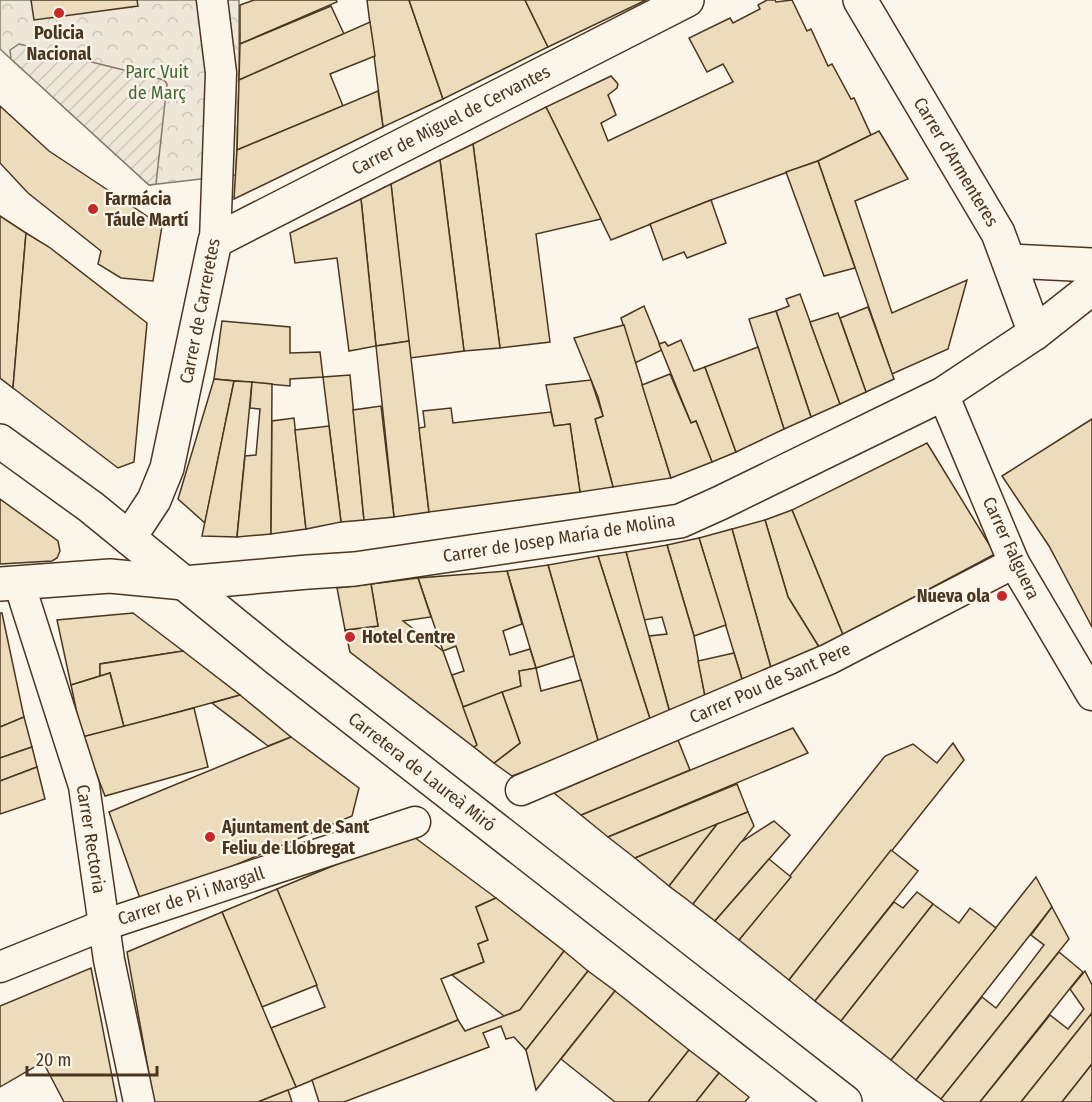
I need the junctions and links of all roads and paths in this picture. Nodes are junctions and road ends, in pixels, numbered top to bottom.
1 (212, 0) edge
2 (687, 0) edge
3 (860, 0) edge
4 (215, 241) junction
5 (1009, 261) junction
6 (1092, 265) edge
7 (1092, 288) edge
8 (1035, 333) junction
9 (943, 394) junction
10 (0, 441) edge
11 (129, 538) junction
12 (1014, 563) junction
13 (184, 583) junction
14 (10, 584) edge
15 (1092, 695) edge
16 (521, 790) dead end
17 (415, 822) dead end
18 (104, 925) junction
19 (0, 967) edge
20 (832, 1098) edge
21 (139, 1102) edge

1 - 4 street, Carrer de Carreretes
2 - 4 street, Carrer de Miguel de Cervantes
3 - 5 street, Carrer d'Armenteres
4 - 11 street, Carrer de Carreretes
5 - 6 street
5 - 8 street, Carrer d'Armenteres
7 - 8 street, Carrer de Josep María de Molina
8 - 9 street, Carrer de Josep María de Molina
9 - 12 street, Carrer Falguera
9 - 13 street, Carrer de Josep María de Molina
10 - 11 street, Carretera de Laureà Miró
11 - 13 street, Carretera de Laureà Miró
12 - 15 street, Carrer Falguera
12 - 16 street, Carrer Pou de Sant Pere
13 - 14 street, Carrer de Josep María de Molina
13 - 20 street, Carretera de Laureà Miró
14 - 18 street, Carrer Rectoria
17 - 18 street, Carrer de Pi i Margall
18 - 19 street, Carrer de Pi i Margall
18 - 21 street, Carrer Rectoria

